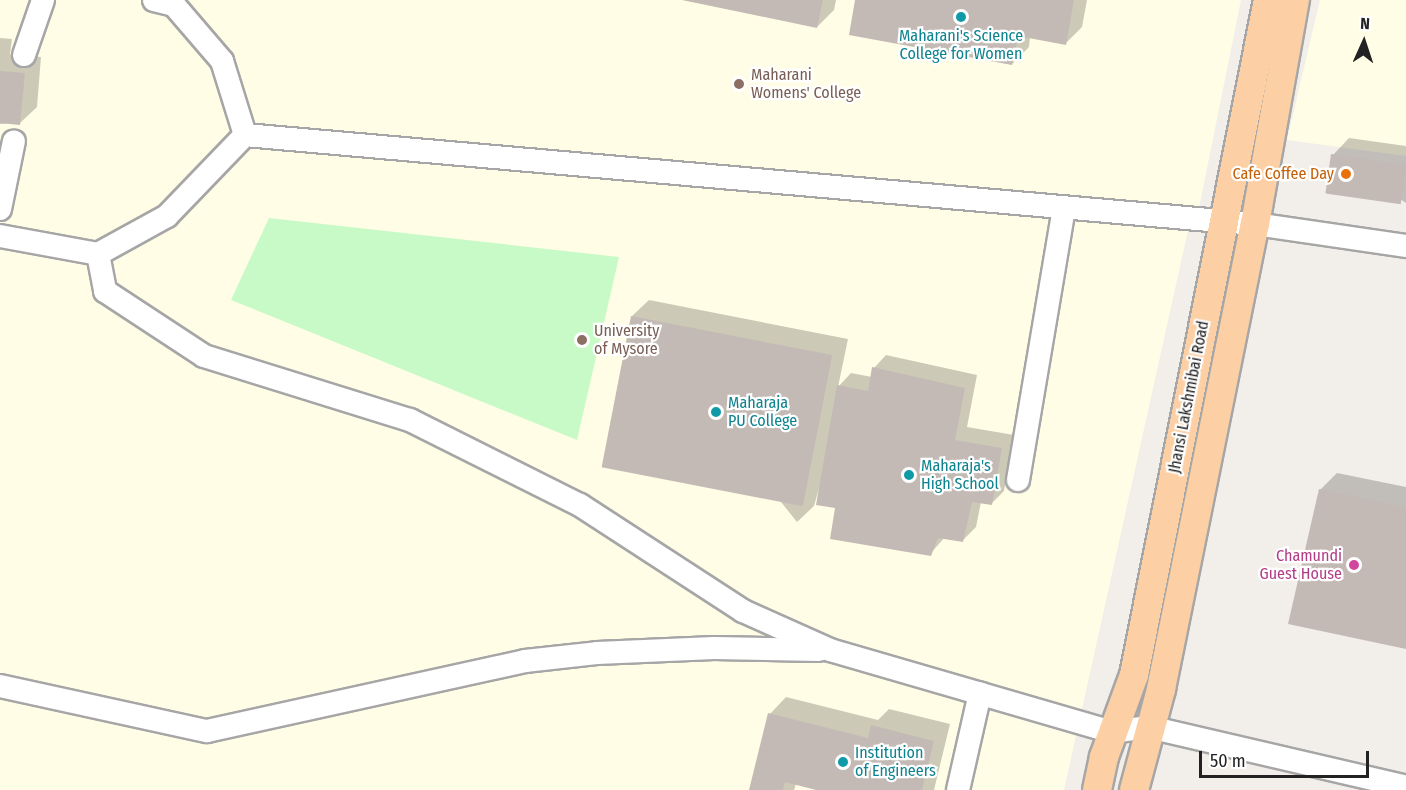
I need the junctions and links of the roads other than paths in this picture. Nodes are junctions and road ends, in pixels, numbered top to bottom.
1 (43, 0) edge
2 (154, 0) edge
3 (1268, 0) edge
4 (1294, 0) edge
5 (24, 55) dead end
6 (244, 135) junction
7 (14, 141) dead end
8 (0, 209) edge
9 (1064, 209) junction
10 (1222, 223) junction
11 (1255, 224) junction
12 (0, 236) edge
13 (1406, 246) edge
14 (98, 254) junction
15 (1018, 480) dead end
16 (830, 650) junction
17 (0, 686) edge
18 (980, 693) junction
19 (1149, 727) junction
20 (1112, 732) junction
21 (1406, 787) edge
22 (958, 790) edge
23 (1097, 790) edge
24 (1134, 790) edge

1 - 5 street
2 - 6 street
3 - 10 main road, Jhansi Lakshmibai Road
4 - 11 main road, Jhansi Lakshmibai Road
6 - 9 street
6 - 14 street
7 - 8 street
9 - 10 street
9 - 15 street
10 - 11 street
10 - 20 main road, Jhansi Lakshmibai Road
11 - 13 street
11 - 19 main road, Jhansi Lakshmibai Road
12 - 14 street
14 - 16 street
16 - 17 street
16 - 18 street
18 - 20 street
18 - 22 street
19 - 20 street
19 - 21 street
19 - 24 main road, Jhansi Lakshmibai Road
20 - 23 main road, Jhansi Lakshmibai Road

